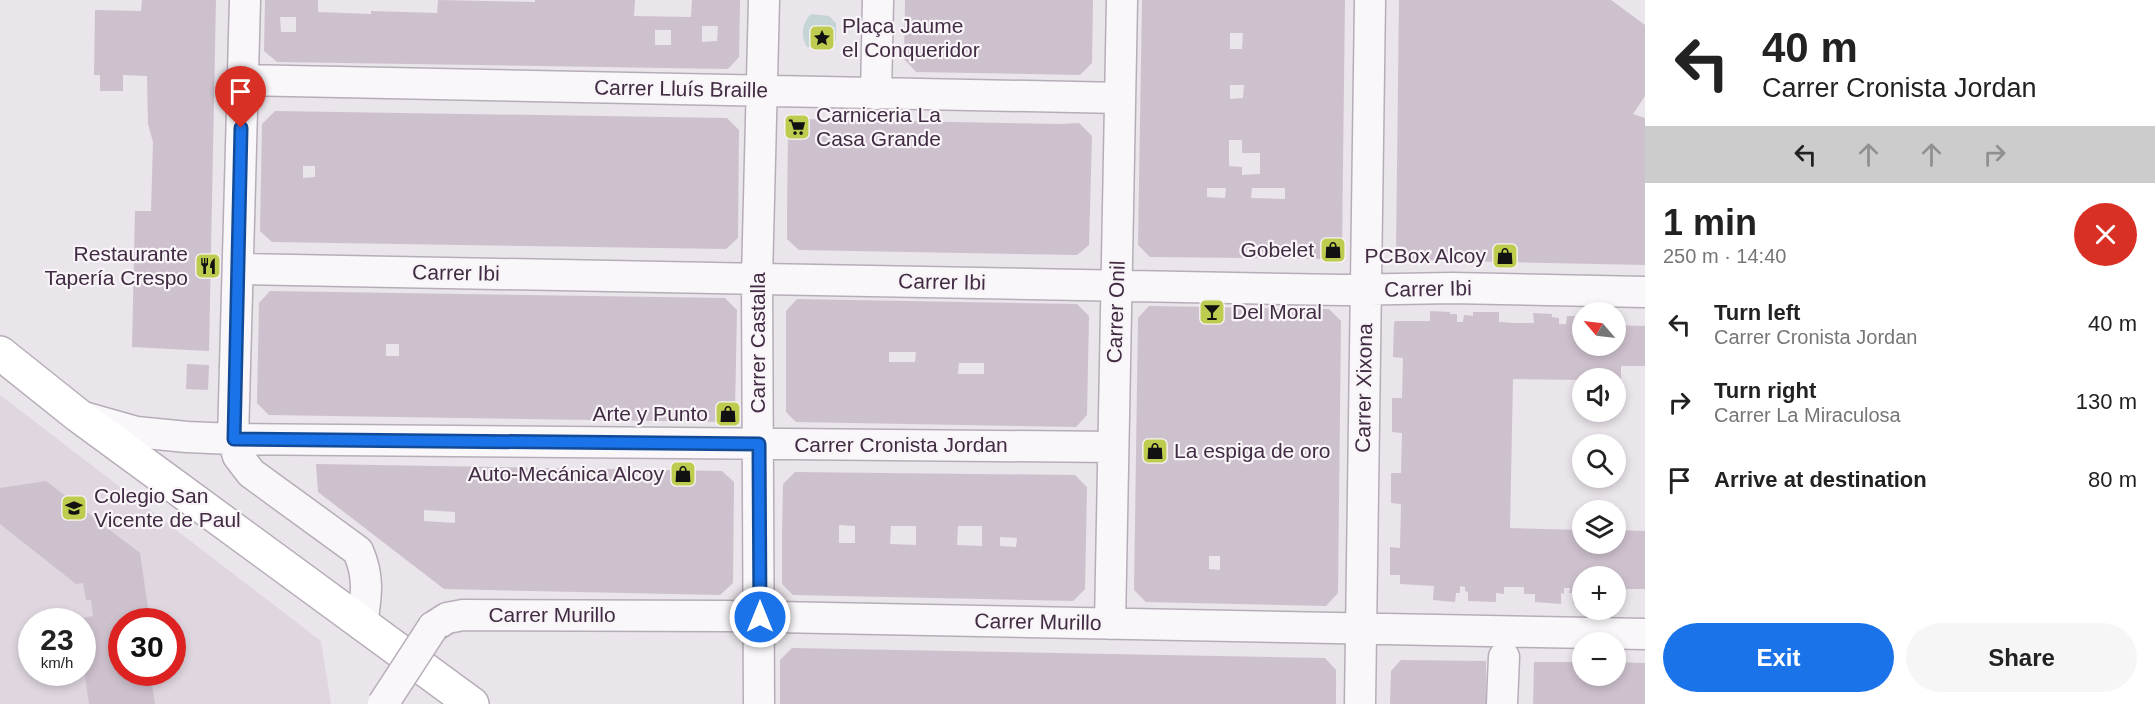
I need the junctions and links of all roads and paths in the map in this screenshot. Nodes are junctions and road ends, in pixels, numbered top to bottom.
1 (245, 0) edge
2 (764, 0) edge
3 (878, 0) edge
4 (1122, 0) edge
5 (1370, 0) edge
6 (243, 80) junction
7 (761, 90) junction
8 (876, 94) junction
9 (1120, 98) junction
10 (238, 269) junction
11 (757, 278) junction
12 (1116, 285) junction
13 (1365, 290) junction
14 (1645, 292) edge
15 (0, 353) edge
16 (79, 416) junction
17 (234, 439) junction
18 (759, 444) junction
19 (1113, 447) junction
20 (760, 617) junction
21 (1110, 624) junction
22 (362, 625) junction
23 (1360, 628) junction
24 (1645, 634) edge
25 (1504, 657) dead end
26 (383, 704) edge
27 (472, 704) edge
28 (759, 704) edge
29 (1359, 704) edge
30 (1502, 704) edge

1 - 6 street
2 - 7 street
3 - 8 street
4 - 9 street, Carrer Onil
5 - 13 street, Carrer Xixona
6 - 7 street, Carrer Lluís Braille
6 - 10 street
7 - 8 street, Carrer Lluís Braille
7 - 11 street, Carrer Castalla
8 - 9 street, Carrer Lluís Braille
9 - 12 street, Carrer Onil
10 - 11 street, Carrer Ibi
10 - 17 street
11 - 12 street, Carrer Ibi
11 - 18 street, Carrer Castalla
12 - 13 street, Carrer Ibi
12 - 19 street, Carrer Onil
13 - 14 street, Carrer Ibi
13 - 23 street, Carrer Xixona
15 - 16 street
16 - 17 street, Carrer Cronista Jordan
16 - 22 street
17 - 18 street, Carrer Cronista Jordan
17 - 22 street
18 - 19 street, Carrer Cronista Jordan
18 - 20 street, Carrer Castalla
19 - 21 street, Carrer Onil
20 - 21 street, Carrer Murillo
20 - 26 street, Carrer Murillo, bridge
20 - 28 street, Carrer Castalla
21 - 23 street, Carrer Murillo
22 - 27 street
23 - 24 street, Carrer Murillo
23 - 29 street, Carrer Xixona
25 - 30 street

